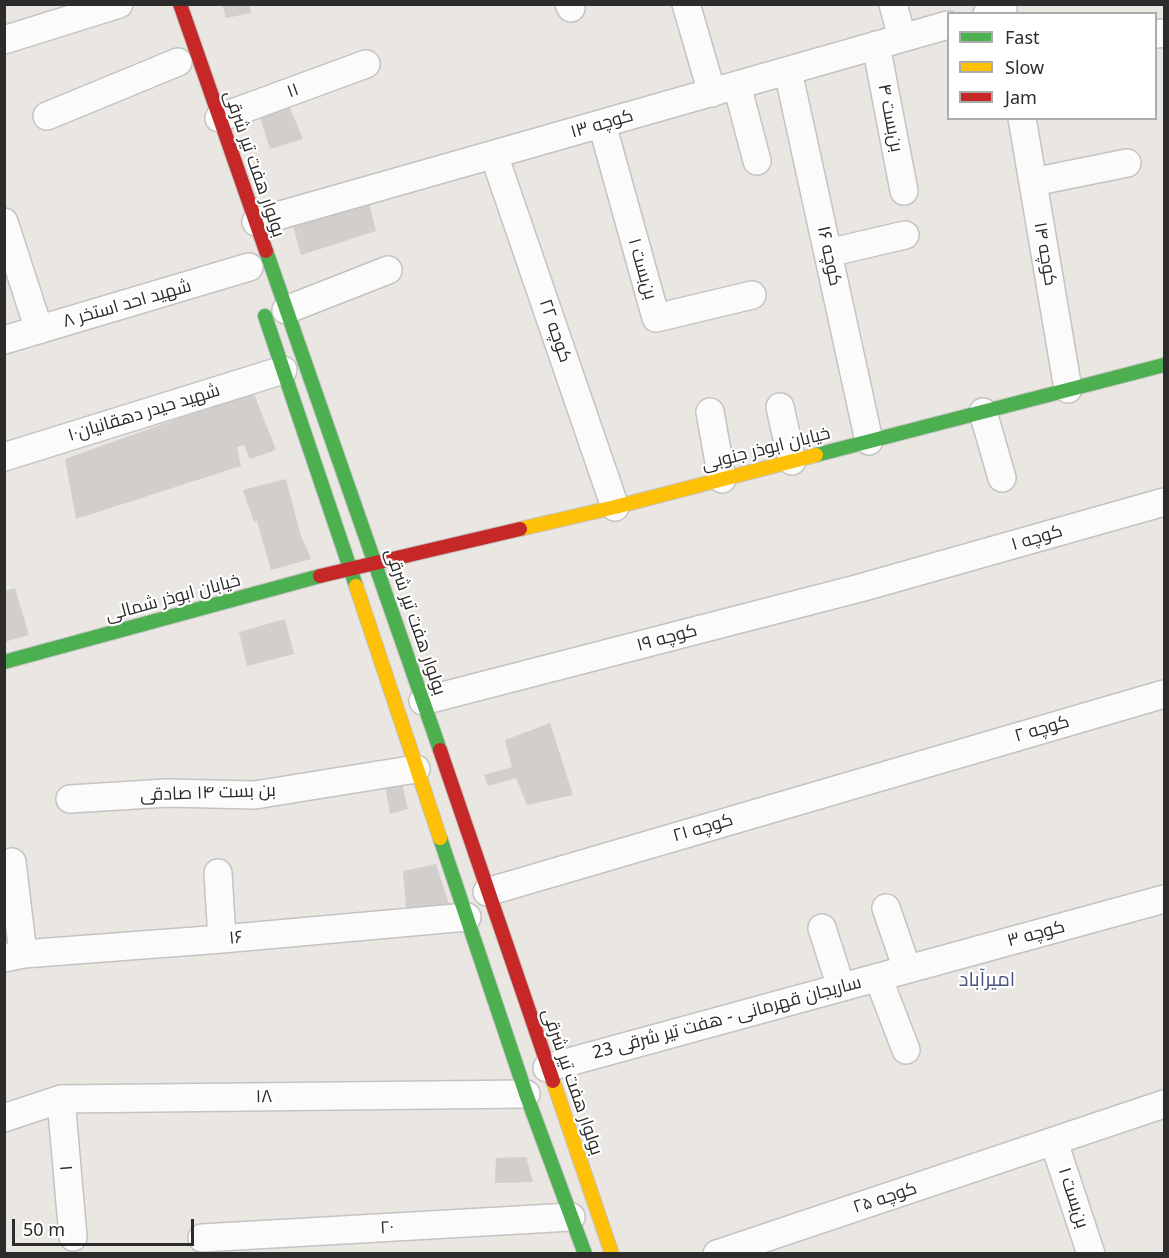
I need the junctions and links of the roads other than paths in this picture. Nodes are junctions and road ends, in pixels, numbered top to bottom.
1 (119, 4) edge
2 (180, 4) edge
3 (686, 4) edge
4 (893, 4) edge
5 (947, 24) edge
6 (902, 38) junction
7 (4, 40) edge
8 (876, 45) junction
9 (178, 62) dead end
10 (366, 64) dead end
11 (788, 71) junction
12 (737, 85) junction
13 (712, 93) junction
14 (47, 116) dead end
15 (219, 118) junction
16 (1022, 120) edge
17 (602, 124) junction
18 (494, 155) junction
19 (757, 161) dead end
20 (1127, 163) dead end
21 (1033, 182) junction
22 (904, 191) dead end
23 (4, 222) edge
24 (256, 222) junction
25 (905, 235) dead end
26 (828, 253) junction
27 (249, 268) dead end
28 (388, 270) dead end
29 (752, 295) dead end
30 (260, 302) dead end
31 (286, 310) junction
32 (39, 330) junction
33 (4, 340) edge
34 (1164, 365) edge
35 (283, 370) junction
36 (1068, 389) junction
37 (780, 407) dead end
38 (710, 412) dead end
39 (983, 412) junction
40 (869, 441) junction
41 (4, 457) edge
42 (792, 461) junction
43 (1002, 478) dead end
44 (722, 479) junction
45 (1164, 502) edge
46 (615, 507) junction
47 (375, 562) junction
48 (350, 568) junction
49 (910, 574) joint
50 (4, 662) edge
51 (1164, 694) edge
52 (423, 701) junction
53 (919, 765) joint
54 (416, 769) junction
55 (70, 799) dead end
56 (12, 862) dead end
57 (218, 873) dead end
58 (487, 892) junction
59 (1164, 899) edge
60 (886, 908) dead end
61 (467, 917) junction
62 (822, 928) dead end
63 (222, 939) junction
64 (14, 956) edge
65 (907, 969) junction
66 (878, 977) junction
67 (841, 987) junction
68 (906, 1050) dead end
69 (547, 1068) junction
70 (526, 1094) junction
71 (61, 1099) junction
72 (1164, 1104) edge
73 (4, 1118) edge
74 (1054, 1142) junction
75 (560, 1147) junction
76 (571, 1217) junction
77 (73, 1237) dead end
78 (202, 1238) dead end
79 (585, 1254) edge
80 (612, 1254) edge
81 (717, 1254) edge
82 (1091, 1254) edge

1 - 7 street
2 - 15 main road, بولوار هفت تیر شرقی
3 - 13 street
4 - 6 street
5 - 6 street, کوچه ۱۳
6 - 8 street, کوچه ۱۳
8 - 11 street, کوچه ۱۳
8 - 22 street, بن‌بست ۴
9 - 14 street
10 - 15 street, ۱۱
11 - 12 street, کوچه ۱۳
11 - 26 street, کوچه ۱۶
12 - 13 street, کوچه ۱۳
12 - 19 street
13 - 17 street, کوچه ۱۳
15 - 24 main road, بولوار هفت تیر شرقی
16 - 21 street, کوچه ۱۴
17 - 18 street, کوچه ۱۳
17 - 29 street, بن‌بست ۱
18 - 24 street, کوچه ۱۳
18 - 46 street, کوچه ۲۲
20 - 21 street
21 - 36 street, کوچه ۱۴
23 - 32 street
24 - 31 main road, بولوار هفت تیر شرقی
25 - 26 street
26 - 40 street, کوچه ۱۶
27 - 32 street, شهید احد استخر ۸
28 - 31 street
30 - 35 main road, بولوار هفت تیر شرقی
31 - 47 main road, بولوار هفت تیر شرقی
32 - 33 street, شهید احد استخر ۸
34 - 36 main road, خیابان ابوذر جنوبی
35 - 41 street, شهید حیدر دهقانیان۱۰
35 - 48 main road, بولوار هفت تیر شرقی
36 - 39 main road, خیابان ابوذر جنوبی
37 - 42 street
38 - 44 street
39 - 40 main road, خیابان ابوذر جنوبی
39 - 43 street
40 - 42 main road, خیابان ابوذر جنوبی
42 - 44 main road, خیابان ابوذر جنوبی
44 - 46 main road, خیابان ابوذر جنوبی
45 - 49 street, کوچه ۱
46 - 47 main road, خیابان ابوذر جنوبی
47 - 48 main road, خیابان ابوذر شمالی
47 - 52 main road, بولوار هفت تیر شرقی
48 - 50 main road, خیابان ابوذر شمالی
48 - 54 main road, بولوار هفت تیر شرقی
49 - 52 street, کوچه ۱۹
51 - 53 street, کوچه ۲
52 - 58 main road, بولوار هفت تیر شرقی
53 - 58 street, کوچه ۲۱
54 - 55 street, بن بست ۱۴ صادقی
54 - 61 main road, بولوار هفت تیر شرقی
56 - 64 street
57 - 63 street
58 - 69 main road, بولوار هفت تیر شرقی
59 - 65 street, کوچه ۳
60 - 65 street
61 - 63 street, ۱۶
61 - 70 main road, بولوار هفت تیر شرقی
62 - 67 street
63 - 64 street, ۱۶
65 - 66 street, ساریجان قهرمانی - هفت تیر شرقی 23
66 - 67 street, ساریجان قهرمانی - هفت تیر شرقی 23
66 - 68 street
67 - 69 street, ساریجان قهرمانی - هفت تیر شرقی 23
69 - 75 main road, بولوار هفت تیر شرقی
70 - 71 street, ۱۸
70 - 75 main road, بولوار هفت تیر شرقی
71 - 73 street, ۱۸
71 - 77 street, ۱
72 - 74 street, کوچه ۲۵
74 - 81 street, کوچه ۲۵
74 - 82 street, بن‌بست ۱
75 - 76 main road, بولوار هفت تیر شرقی
75 - 80 main road, بولوار هفت تیر شرقی
76 - 78 street, ۲۰
76 - 79 main road, بولوار هفت تیر شرقی

